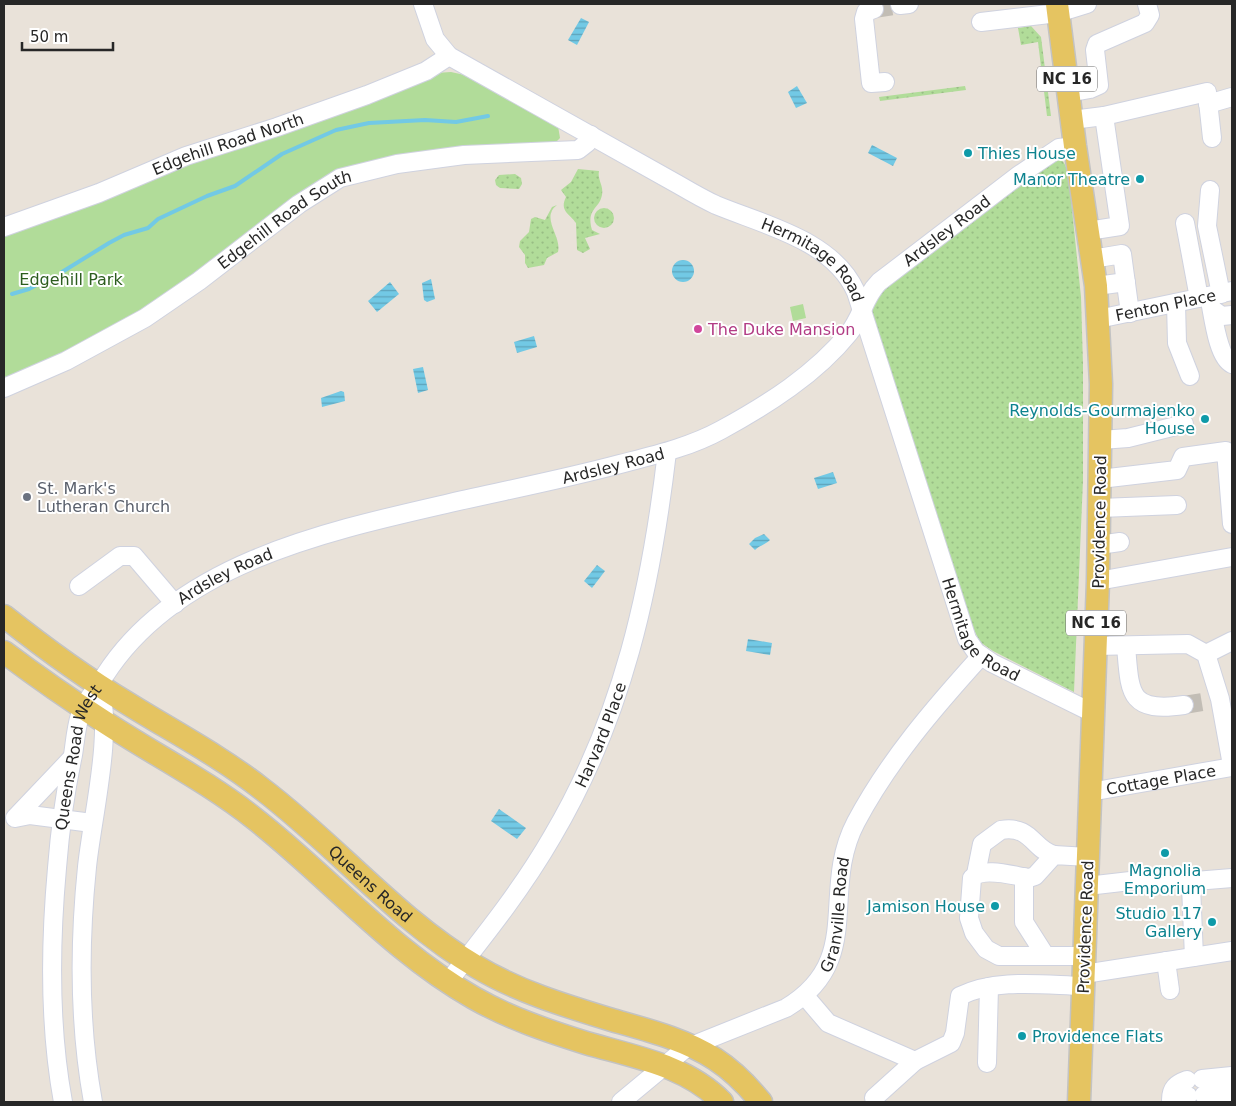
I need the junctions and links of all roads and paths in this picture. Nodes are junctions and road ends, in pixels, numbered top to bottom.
1 (423, 4) edge
2 (1087, 4) edge
3 (1147, 4) edge
4 (1058, 8) edge
5 (874, 9) dead end
6 (981, 22) dead end
7 (449, 56) junction
8 (885, 82) dead end
9 (1068, 93) junction
10 (1232, 97) edge
11 (1208, 104) junction
12 (1104, 116) junction
13 (1072, 120) junction
14 (591, 135) junction
15 (1212, 138) dead end
16 (1075, 146) junction
17 (1210, 190) dead end
18 (1185, 223) dead end
19 (4, 227) edge
20 (1088, 231) junction
21 (1092, 259) junction
22 (1126, 282) junction
23 (1096, 286) junction
24 (1215, 298) edge
25 (1176, 303) junction
26 (862, 310) junction
27 (1130, 313) junction
28 (1232, 315) edge
29 (1098, 319) junction
30 (1232, 364) edge
31 (1190, 376) dead end
32 (4, 388) edge
33 (1184, 424) dead end
34 (1101, 440) junction
35 (667, 452) junction
36 (1100, 479) junction
37 (1177, 505) dead end
38 (1100, 508) junction
39 (1232, 524) edge
40 (1232, 557) edge
41 (1098, 581) junction
42 (79, 586) dead end
43 (175, 604) junction
44 (4, 616) edge
45 (1232, 642) edge
46 (1096, 646) junction
47 (1126, 646) junction
48 (4, 652) edge
49 (1206, 654) junction
50 (981, 656) junction
51 (98, 685) junction
52 (1184, 705) tunnel mouth
53 (84, 708) junction
54 (1093, 713) junction
55 (103, 722) junction
56 (73, 754) junction
57 (1232, 766) edge
58 (1090, 792) junction
59 (291, 812) junction
60 (62, 819) junction
61 (9, 823) edge
62 (92, 823) junction
63 (272, 833) junction
64 (1054, 856) junction
65 (1088, 857) junction
66 (976, 874) junction
67 (1024, 877) junction
68 (1232, 878) edge
69 (1195, 881) junction
70 (1087, 886) junction
71 (1232, 951) edge
72 (1045, 955) junction
73 (1194, 957) junction
74 (466, 960) junction
75 (1166, 961) junction
76 (1084, 972) junction
77 (448, 982) junction
78 (989, 987) junction
79 (1170, 990) dead end
80 (805, 996) junction
81 (691, 1046) junction
82 (915, 1061) junction
83 (987, 1064) dead end
84 (664, 1065) junction
85 (1232, 1076) edge
86 (1232, 1081) edge
87 (1232, 1087) edge
88 (1188, 1092) edge
89 (1232, 1093) edge
90 (874, 1098) dead end
91 (63, 1102) edge
92 (93, 1102) edge
93 (621, 1102) edge
94 (722, 1102) edge
95 (761, 1102) edge
96 (1079, 1102) edge

1 - 7 street, Hermitage Road
2 - 4 street
3 - 9 street
4 - 6 street
4 - 9 main road, Providence Road / NC 16
5 - 8 street
7 - 14 street, Hermitage Road
7 - 19 street, Edgehill Road North
9 - 13 main road, Providence Road / NC 16
10 - 11 street
11 - 12 street
11 - 15 street
12 - 13 street
12 - 20 street
13 - 16 main road, Providence Road / NC 16
14 - 26 street, Hermitage Road
14 - 32 street, Edgehill Road South
16 - 20 main road, Providence Road / NC 16
16 - 26 street, Ardsley Road
17 - 24 street
18 - 24 street
20 - 21 main road, Providence Road / NC 16
21 - 22 street
21 - 23 main road, Providence Road / NC 16
22 - 23 street
22 - 27 street
23 - 29 main road, Providence Road / NC 16
24 - 25 street, Fenton Place
24 - 28 street
24 - 30 street
25 - 27 street, Fenton Place
25 - 31 street
26 - 35 street, Ardsley Road
26 - 50 street, Hermitage Road
27 - 29 street, Fenton Place
29 - 34 main road, Providence Road / NC 16
33 - 34 street
34 - 36 main road, Providence Road / NC 16
35 - 43 street, Ardsley Road
35 - 74 street, Harvard Place
36 - 38 main road, Providence Road / NC 16
36 - 39 street
37 - 38 street
38 - 41 main road, Providence Road / NC 16
40 - 41 street
41 - 46 main road, Providence Road / NC 16
42 - 43 street
43 - 51 street, Ardsley Road
44 - 51 main road, Queens Road
45 - 49 street
46 - 47 street
46 - 54 main road, Providence Road / NC 16
47 - 49 street
47 - 52 street
48 - 53 main road, Queens Road
49 - 57 street
50 - 54 street, Hermitage Road
50 - 80 street, Granville Road
51 - 53 street, Queens Road West
51 - 55 street, Queens Road West
51 - 59 main road, Queens Road
53 - 55 main road, Queens Road
53 - 56 street, Queens Road West
54 - 58 main road, Providence Road / NC 16
55 - 62 street, Queens Road West
55 - 63 main road, Queens Road
56 - 60 street, Queens Road West
56 - 61 street
57 - 58 street, Cottage Place
58 - 65 main road, Providence Road / NC 16
59 - 63 main road
59 - 74 main road, Queens Road
60 - 61 street
60 - 62 street
60 - 91 street, Queens Road West
62 - 92 street, Queens Road West
63 - 77 main road, Queens Road
64 - 65 street
64 - 66 street
64 - 67 street
65 - 70 main road, Providence Road / NC 16
66 - 67 street
66 - 72 street
67 - 72 street
68 - 69 street
69 - 70 street
69 - 73 street
70 - 76 main road, Providence Road / NC 16
71 - 73 street
72 - 76 street
73 - 75 street
74 - 77 street, Harvard Place
74 - 81 main road, Queens Road
75 - 76 street
75 - 79 street
76 - 78 street
76 - 96 main road, Providence Road / NC 16
77 - 84 main road, Queens Road
78 - 82 street
78 - 83 street
80 - 81 street, Granville Road
80 - 82 street
81 - 84 street, Granville Road
81 - 95 main road, Queens Road
82 - 90 street
84 - 93 street, Granville Road
84 - 94 main road, Queens Road
85 - 88 street
86 - 88 street
87 - 88 street
88 - 89 street

